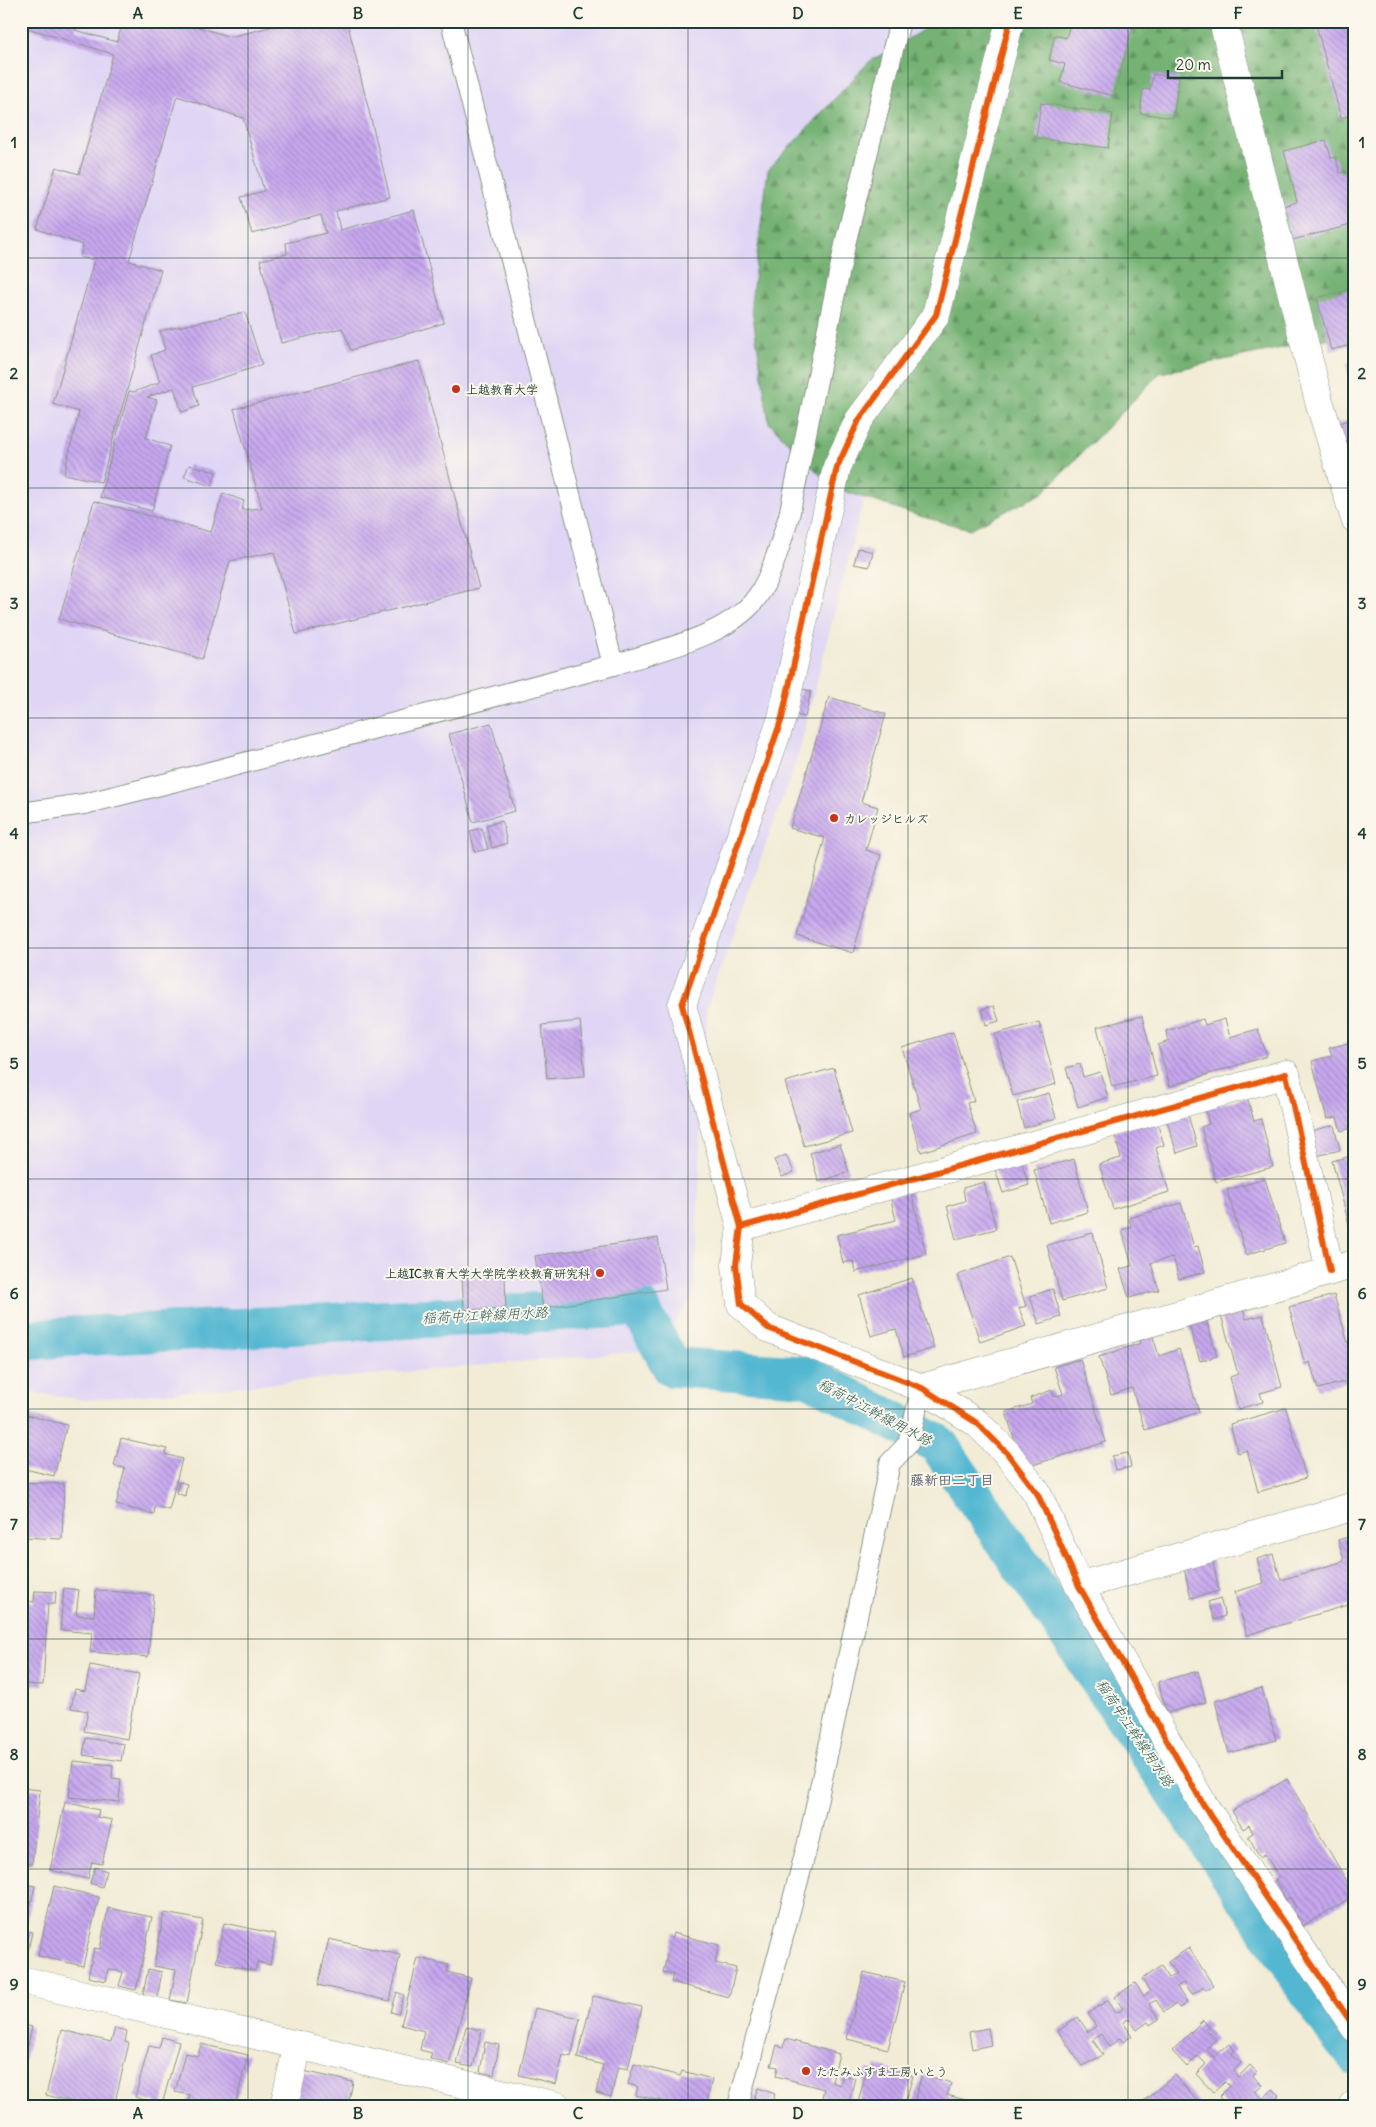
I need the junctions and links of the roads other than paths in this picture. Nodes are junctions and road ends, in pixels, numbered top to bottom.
1 (451, 21) edge
2 (900, 21) edge
3 (1010, 21) edge
4 (1223, 21) edge
5 (1355, 519) edge
6 (613, 665) junction
7 (21, 813) edge
8 (741, 1227) junction
9 (1342, 1268) edge
10 (922, 1388) junction
11 (1355, 1506) edge
12 (1079, 1586) junction
13 (21, 1980) edge
14 (1355, 2028) edge
15 (298, 2045) junction
16 (284, 2106) edge
17 (557, 2106) edge
18 (738, 2106) edge

1 - 6 lane
2 - 6 lane
3 - 8 street
4 - 5 street
6 - 7 lane
8 - 9 street
8 - 10 street
9 - 10 street
10 - 12 street
10 - 18 lane
11 - 12 street
12 - 14 street
13 - 15 street
15 - 16 street
15 - 17 street

